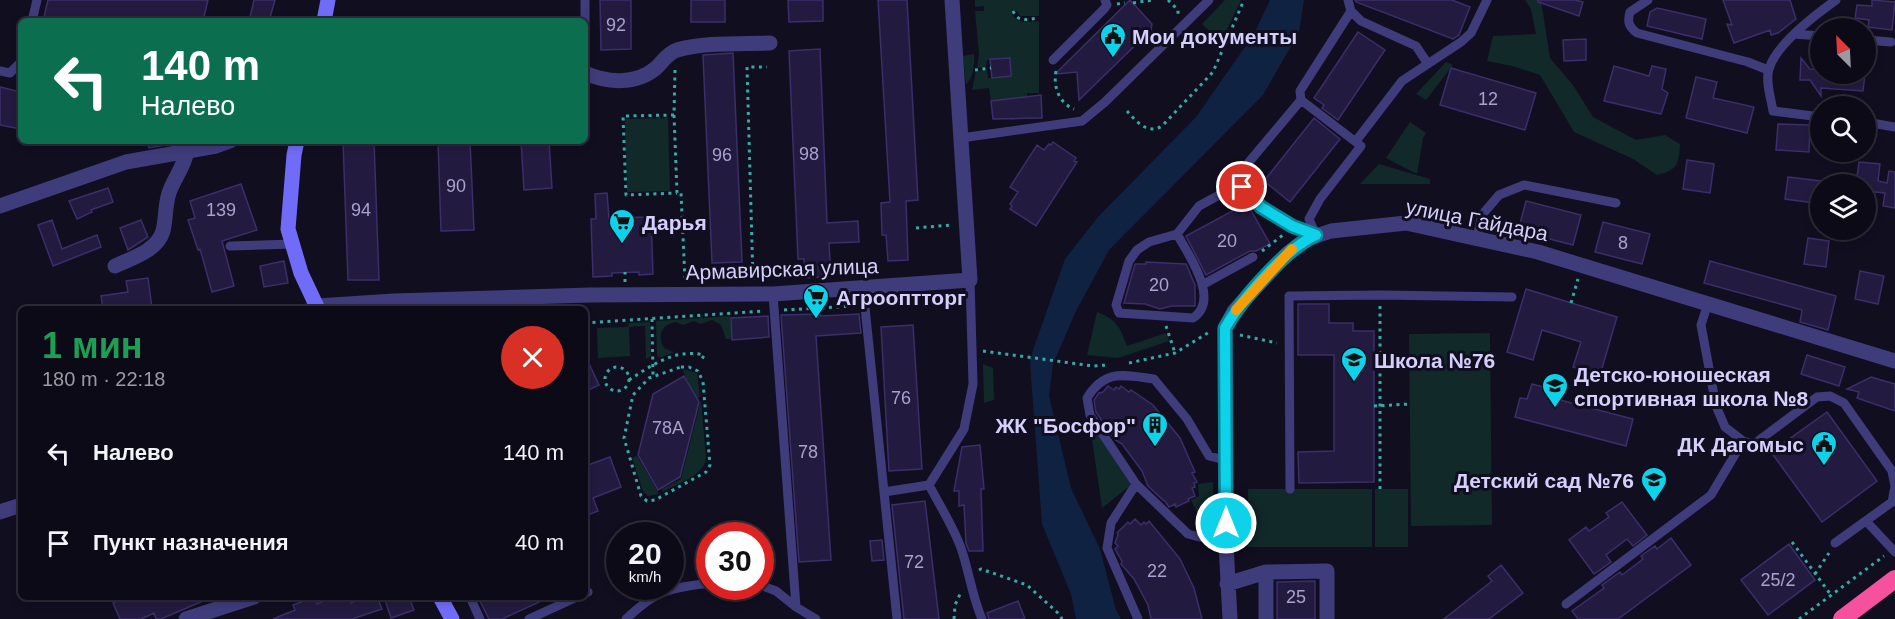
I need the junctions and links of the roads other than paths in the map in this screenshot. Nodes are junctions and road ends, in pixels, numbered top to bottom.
1 (37, 0) edge
2 (328, 0) edge
3 (585, 0) edge
4 (952, 0) edge
5 (1105, 0) edge
6 (1209, 0) edge
7 (1348, 0) edge
8 (1487, 0) edge
9 (1648, 0) edge
10 (1836, 0) edge
11 (1350, 11) junction
12 (33, 18) edge
13 (325, 18) edge
14 (585, 18) edge
15 (1794, 34) junction
16 (1810, 35) edge
17 (1876, 41) edge
18 (1892, 42) dead end
19 (770, 43) dead end
20 (1055, 63) road end
21 (1428, 64) junction
22 (18, 65) edge
23 (1768, 70) junction
24 (0, 71) edge
25 (588, 74) edge
26 (1302, 100) junction
27 (1810, 116) edge
28 (1876, 124) edge
29 (1895, 127) edge
30 (961, 138) junction
31 (1356, 141) junction
32 (222, 144) edge
33 (296, 144) edge
34 (187, 150) junction
35 (1249, 162) dead end
36 (1616, 203) dead end
37 (0, 206) edge
38 (1177, 234) junction
39 (1316, 235) junction
40 (1477, 238) junction
41 (292, 244) junction
42 (230, 246) dead end
43 (1253, 257) road end
44 (115, 266) dead end
45 (970, 280) junction
46 (1202, 285) junction
47 (863, 288) junction
48 (773, 294) junction
49 (1512, 297) dead end
50 (1708, 303) junction
51 (395, 305) edge
52 (317, 306) edge
53 (356, 306) edge
54 (1895, 361) edge
55 (1743, 441) junction
56 (1225, 460) junction
57 (1136, 484) junction
58 (929, 485) junction
59 (1290, 489) dead end
60 (884, 492) junction
61 (18, 506) edge
62 (0, 512) edge
63 (1866, 521) junction
64 (1835, 543) road end
65 (1226, 544) junction
66 (1894, 551) edge
67 (1266, 572) junction
68 (1895, 579) edge
69 (1227, 584) junction
70 (696, 586) edge
71 (774, 590) edge
72 (245, 600) edge
73 (442, 600) edge
74 (471, 600) edge
75 (570, 600) edge
76 (1566, 604) dead end
77 (796, 607) junction
78 (186, 619) edge
79 (452, 619) edge
80 (480, 619) edge
81 (529, 619) edge
82 (626, 619) edge
83 (816, 619) edge
84 (897, 619) edge
85 (982, 619) edge
86 (1138, 619) edge
87 (1230, 619) edge
88 (1266, 619) edge
89 (1327, 619) edge
90 (1842, 619) edge

1 - 12 lane
2 - 13 main road
3 - 14 lane
4 - 30 street
5 - 20 lane
6 - 30 lane
7 - 11 lane
8 - 21 lane
9 - 23 lane
10 - 15 lane
11 - 21 lane
11 - 26 lane
15 - 16 lane
15 - 23 lane
17 - 18 lane
19 - 25 street
21 - 31 lane
22 - 24 lane
23 - 27 lane
26 - 31 lane
26 - 35 lane
28 - 29 lane
30 - 45 street
31 - 39 lane
32 - 34 street
33 - 41 main road
34 - 37 street
34 - 44 street
36 - 40 lane
38 - 39 lane
38 - 46 lane
38 - 46 lane
39 - 40 street, улица Гайдара
39 - 56 street, улица Гайдара
40 - 50 street, улица Гайдара
41 - 42 lane
41 - 52 main road
43 - 46 lane
45 - 47 street, Армавирская улица
45 - 58 lane
47 - 48 street, Армавирская улица
47 - 60 lane
48 - 51 street, Армавирская улица
48 - 77 lane
49 - 59 lane
50 - 54 street, улица Гайдара
50 - 55 lane
51 - 53 street, Армавирская улица
55 - 63 lane
55 - 76 lane
56 - 57 lane
56 - 65 street
57 - 65 lane
57 - 86 lane
58 - 60 lane
58 - 85 lane
60 - 84 lane
61 - 62 street
63 - 64 lane
63 - 66 lane
65 - 69 street
67 - 69 street
67 - 88 street
67 - 89 street
68 - 90 highway
69 - 87 street
70 - 82 lane
71 - 77 lane
72 - 78 street
73 - 79 main road
74 - 80 lane
75 - 81 lane
77 - 83 lane

